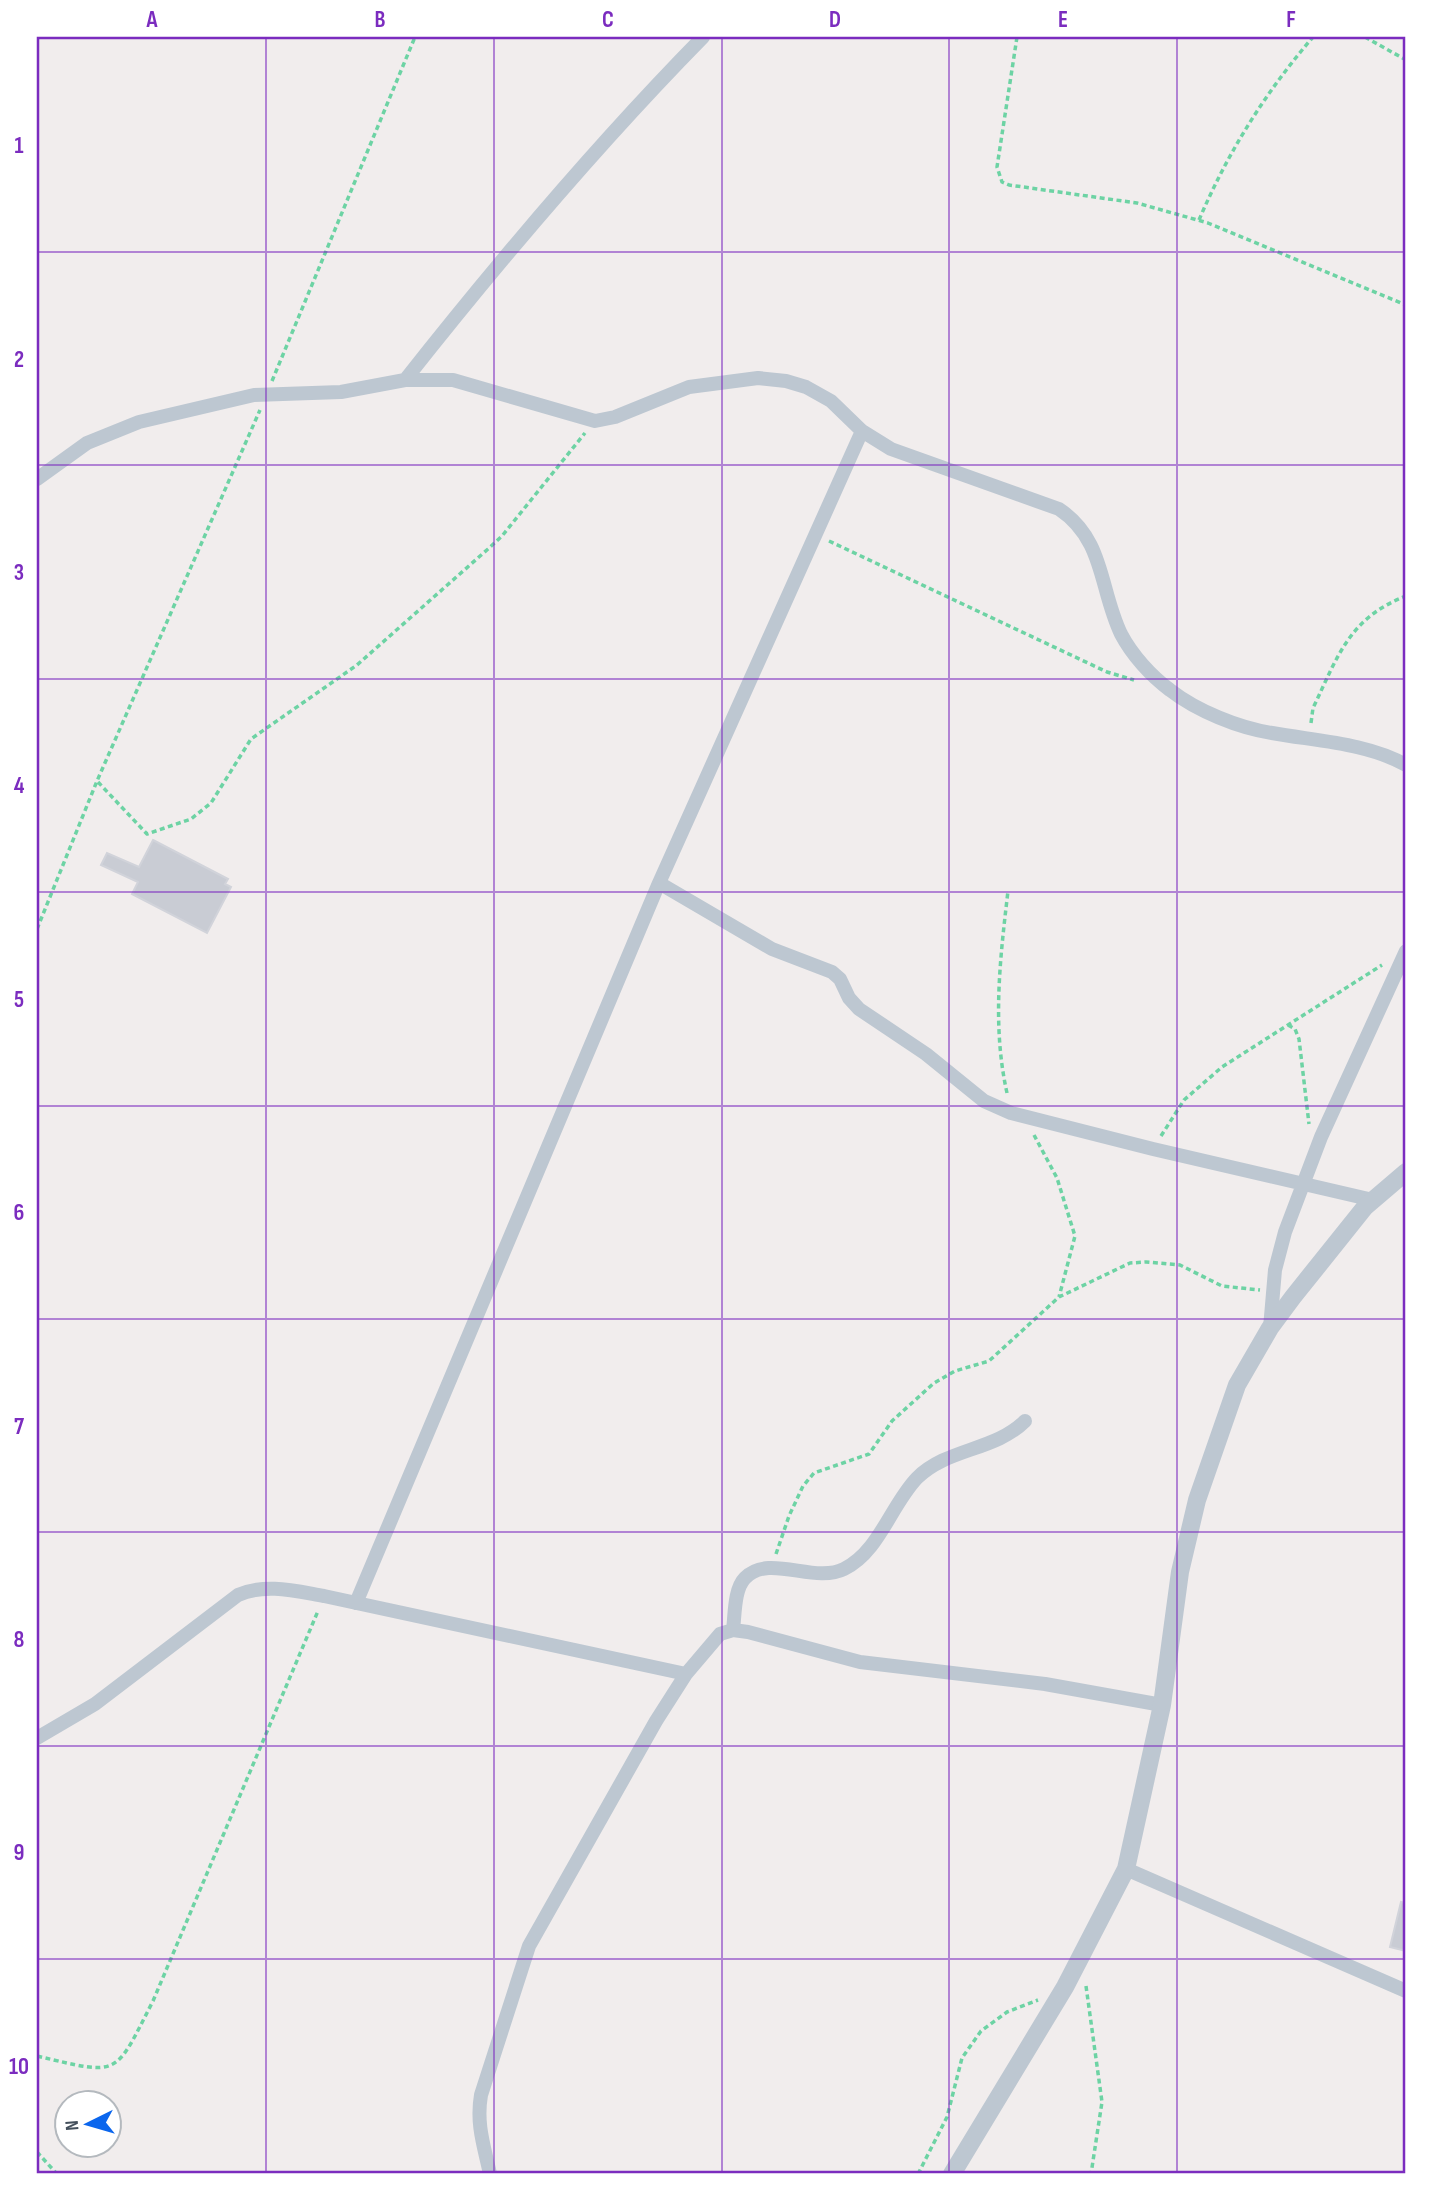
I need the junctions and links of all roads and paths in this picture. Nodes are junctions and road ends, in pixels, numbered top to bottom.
1 (415, 37) edge
2 (703, 37) edge
3 (1017, 37) edge
4 (1313, 37) edge
5 (1365, 37) edge
6 (1406, 60) edge
7 (1199, 220) junction
8 (1406, 305) edge
9 (405, 380) junction
10 (266, 395) junction
11 (595, 421) junction
12 (862, 431) junction
13 (37, 479) edge
14 (815, 534) junction
15 (1406, 596) edge
16 (1170, 690) junction
17 (1311, 739) junction
18 (1406, 765) edge
19 (97, 781) junction
20 (659, 883) junction
21 (1009, 891) dead end
22 (37, 929) edge
23 (1406, 951) edge
24 (1389, 960) dead end
25 (1289, 1025) junction
26 (1018, 1114) junction
27 (1318, 1145) junction
28 (1153, 1149) junction
29 (1406, 1171) edge
30 (1304, 1182) junction
31 (1373, 1200) junction
32 (1273, 1289) junction
33 (1059, 1297) junction
34 (1270, 1328) junction
35 (1025, 1421) dead end
36 (772, 1568) junction
37 (324, 1596) junction
38 (356, 1603) junction
39 (733, 1630) junction
40 (686, 1674) junction
41 (1162, 1706) junction
42 (37, 1738) edge
43 (1126, 1869) junction
44 (1082, 1958) junction
45 (1065, 1987) junction
46 (1406, 1991) edge
47 (37, 2056) edge
48 (37, 2152) edge
49 (57, 2174) edge
50 (489, 2174) edge
51 (918, 2174) edge
52 (952, 2174) edge
53 (1091, 2174) edge

1 - 10 path
2 - 9 street
3 - 7 path
4 - 7 path
5 - 6 path
7 - 8 path
9 - 10 street
9 - 11 street
10 - 13 street
10 - 19 path
11 - 12 street
11 - 19 path
12 - 14 street
12 - 16 street
14 - 16 path
14 - 20 street
15 - 17 path
16 - 17 street
17 - 18 street
19 - 22 path
20 - 26 street
20 - 38 street
21 - 26 path
23 - 27 street
24 - 25 path
25 - 27 path
25 - 28 path
26 - 28 street
26 - 33 path
27 - 30 street
28 - 30 street
29 - 31 street
30 - 31 street
30 - 32 street
31 - 34 street
32 - 33 path
32 - 34 street
33 - 36 path
34 - 41 street
35 - 36 street
36 - 39 street
37 - 38 street
37 - 42 street
37 - 47 path
38 - 40 street
39 - 40 street
39 - 41 street
40 - 50 street
41 - 43 street
43 - 44 street
43 - 46 street
44 - 45 street
44 - 53 path
45 - 51 path
45 - 52 street
48 - 49 path

